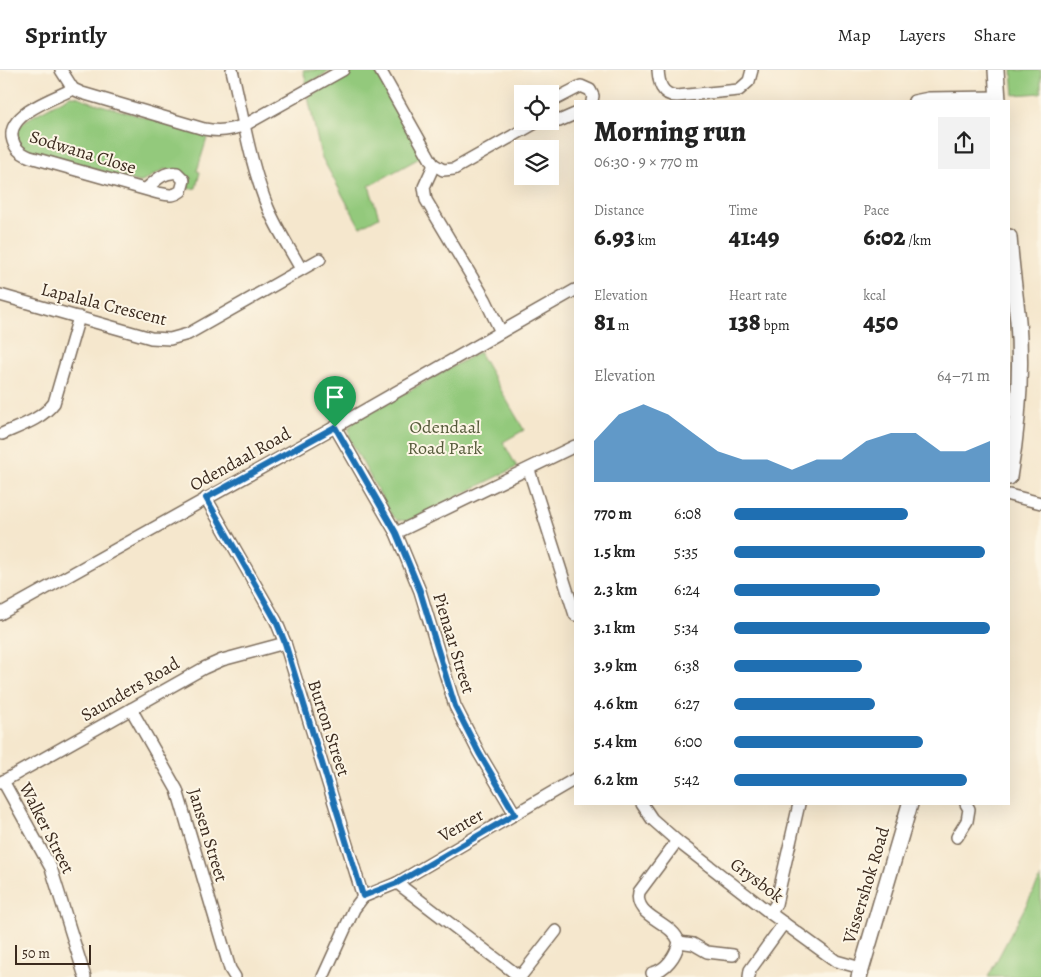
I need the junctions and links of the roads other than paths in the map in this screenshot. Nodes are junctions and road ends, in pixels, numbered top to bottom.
1 (61, 70) edge
2 (232, 70) edge
3 (344, 70) edge
4 (380, 70) edge
5 (658, 70) edge
6 (752, 70) edge
7 (996, 70) edge
8 (73, 88) junction
9 (559, 97) edge
10 (998, 99) edge
11 (592, 100) edge
12 (919, 100) edge
13 (574, 114) edge
14 (559, 120) edge
15 (244, 125) junction
16 (523, 130) edge
17 (434, 165) junction
18 (146, 189) dead end
19 (1010, 256) edge
20 (320, 259) dead end
21 (301, 269) junction
22 (574, 291) edge
23 (0, 295) edge
24 (79, 317) junction
25 (501, 332) junction
26 (335, 427) junction
27 (2, 434) dead end
28 (574, 447) edge
29 (529, 470) junction
30 (1010, 471) edge
31 (1010, 495) edge
32 (206, 498) junction
33 (1041, 503) edge
34 (396, 533) junction
35 (570, 582) edge
36 (574, 608) edge
37 (0, 614) edge
38 (285, 643) junction
39 (131, 709) junction
40 (574, 780) edge
41 (2, 782) edge
42 (643, 805) edge
43 (798, 805) edge
44 (910, 805) edge
45 (967, 805) edge
46 (515, 814) junction
47 (957, 837) dead end
48 (677, 841) junction
49 (397, 883) junction
50 (363, 896) junction
51 (770, 913) junction
52 (784, 923) junction
53 (556, 931) dead end
54 (679, 942) junction
55 (733, 955) dead end
56 (860, 972) edge
57 (652, 973) dead end
58 (85, 977) edge
59 (235, 977) edge
60 (323, 977) edge
61 (520, 977) edge
62 (749, 977) edge

1 - 8 street
2 - 15 street
3 - 15 street
4 - 17 street
5 - 6 street
7 - 10 main road
8 - 15 street
8 - 18 street, Sodwana Close
9 - 11 street
10 - 12 street
13 - 14 street
15 - 21 street
16 - 17 street
17 - 25 street
19 - 30 main road
20 - 21 street, Lapalala Crescent
21 - 24 street, Lapalala Crescent
22 - 25 street, Odendaal Road
23 - 24 street, Lapalala Crescent
24 - 27 street
25 - 26 street, Odendaal Road
26 - 32 street, Odendaal Road
26 - 34 street, Pienaar Street
28 - 29 street
29 - 34 street
29 - 35 street
31 - 33 street
32 - 37 street, Odendaal Road
32 - 38 street, Burton Street
34 - 46 street, Pienaar Street
35 - 36 street
38 - 39 street, Saunders Road
38 - 50 street, Burton Street
39 - 41 street, Saunders Road
39 - 59 street, Jansen Street
40 - 46 street, Venter
41 - 58 street, Walker Street
42 - 48 street, Grysbok
43 - 51 street
44 - 56 main road, Vissershok Road
45 - 47 street
46 - 49 street, Venter
48 - 51 street, Grysbok
48 - 54 street
49 - 50 street, Venter
49 - 61 street
50 - 60 street
51 - 52 street, Grysbok
52 - 56 street, Grysbok
52 - 62 street
53 - 61 street
54 - 55 street
54 - 57 street

